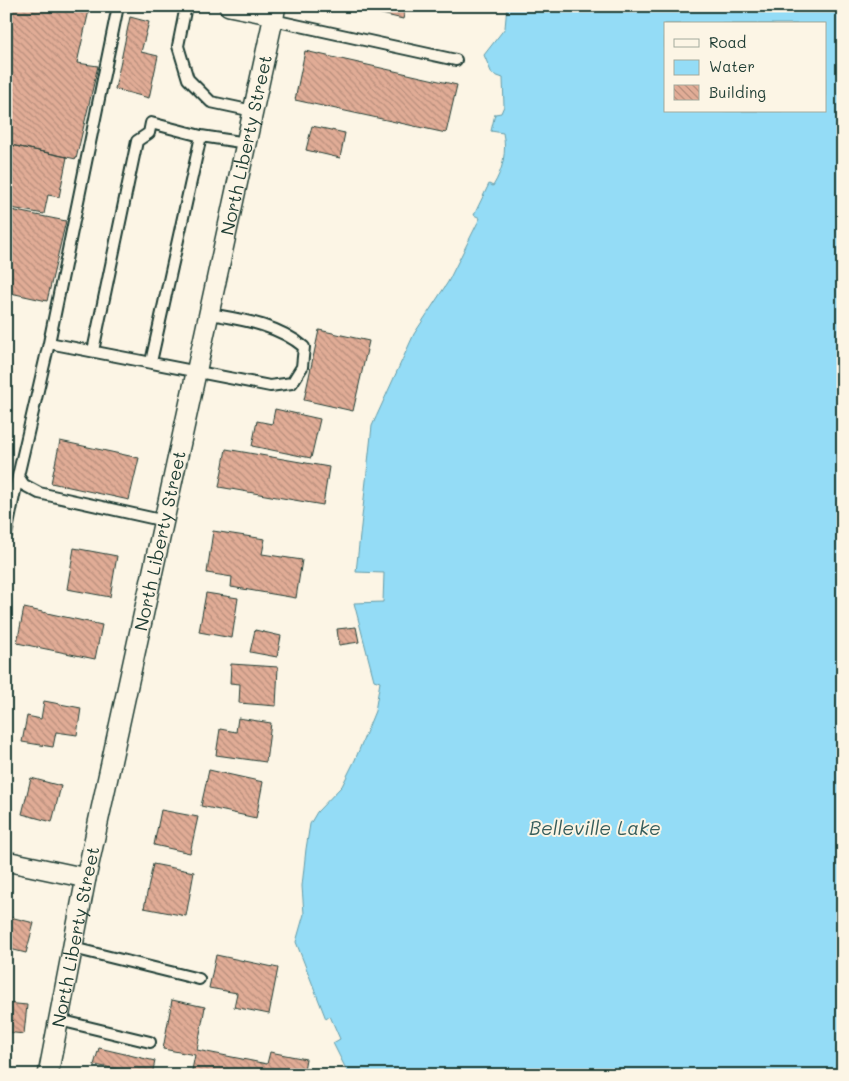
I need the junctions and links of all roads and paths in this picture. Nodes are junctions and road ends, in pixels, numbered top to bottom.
1 (118, 6) edge
2 (186, 6) edge
3 (229, 6) edge
4 (274, 14) edge
5 (456, 60) dead end
6 (253, 111) junction
7 (201, 136) junction
8 (247, 143) junction
9 (210, 314) junction
10 (49, 342) junction
11 (93, 351) junction
12 (151, 362) junction
13 (198, 370) junction
14 (18, 476) junction
15 (165, 521) junction
16 (6, 535) edge
17 (6, 861) edge
18 (86, 878) junction
19 (72, 948) junction
20 (200, 978) dead end
21 (59, 1020) junction
22 (150, 1042) dead end
23 (48, 1075) edge

1 - 10 lane
2 - 6 lane
3 - 4 street
4 - 5 lane
4 - 6 street, North Liberty Street
6 - 8 street, North Liberty Street
7 - 8 lane
7 - 11 lane
7 - 12 lane
8 - 9 street, North Liberty Street
9 - 13 street, North Liberty Street
9 - 13 lane
10 - 11 lane
10 - 14 lane
11 - 12 lane
12 - 13 lane
13 - 15 street, North Liberty Street
14 - 15 lane
14 - 16 lane
15 - 18 street, North Liberty Street
17 - 18 street
18 - 19 street, North Liberty Street
19 - 20 lane
19 - 21 street, North Liberty Street
21 - 22 lane
21 - 23 street, North Liberty Street

